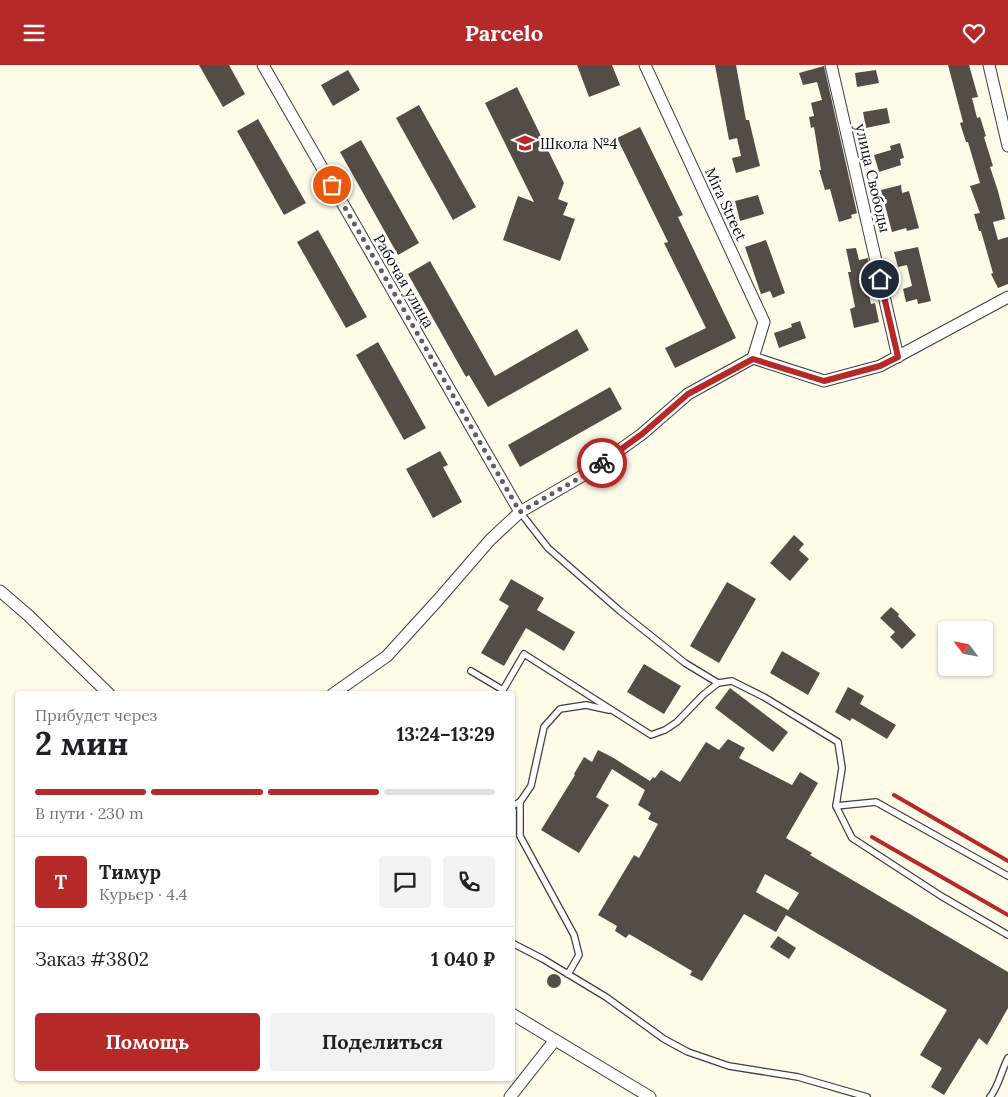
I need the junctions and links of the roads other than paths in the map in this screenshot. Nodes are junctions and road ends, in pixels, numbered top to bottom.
1 (263, 65) edge
2 (645, 65) edge
3 (831, 65) edge
4 (989, 65) edge
5 (1008, 147) edge
6 (1008, 297) edge
7 (898, 357) junction
8 (753, 359) junction
9 (520, 512) junction
10 (0, 591) edge
11 (471, 671) dead end
12 (718, 683) junction
13 (106, 691) edge
14 (338, 691) edge
15 (614, 711) junction
16 (520, 801) junction
17 (515, 804) edge
18 (836, 807) junction
19 (1008, 876) edge
20 (1008, 935) edge
21 (515, 945) edge
22 (568, 974) junction
23 (515, 1016) edge
24 (555, 1040) junction
25 (1008, 1059) edge
26 (510, 1097) edge
27 (650, 1097) edge
28 (867, 1097) edge
29 (990, 1097) edge

1 - 9 street, Рабочая улица
2 - 8 street, Mira Street
3 - 7 street, улица Свободы
4 - 5 street
6 - 7 street
7 - 8 street
8 - 9 street
9 - 12 lane
9 - 14 street
10 - 13 street
11 - 15 lane
12 - 15 lane
12 - 18 lane
15 - 16 lane
16 - 17 lane
16 - 22 lane
18 - 19 lane
18 - 20 lane
21 - 22 lane
22 - 28 lane
23 - 24 street
24 - 26 street
24 - 27 street
25 - 29 lane

